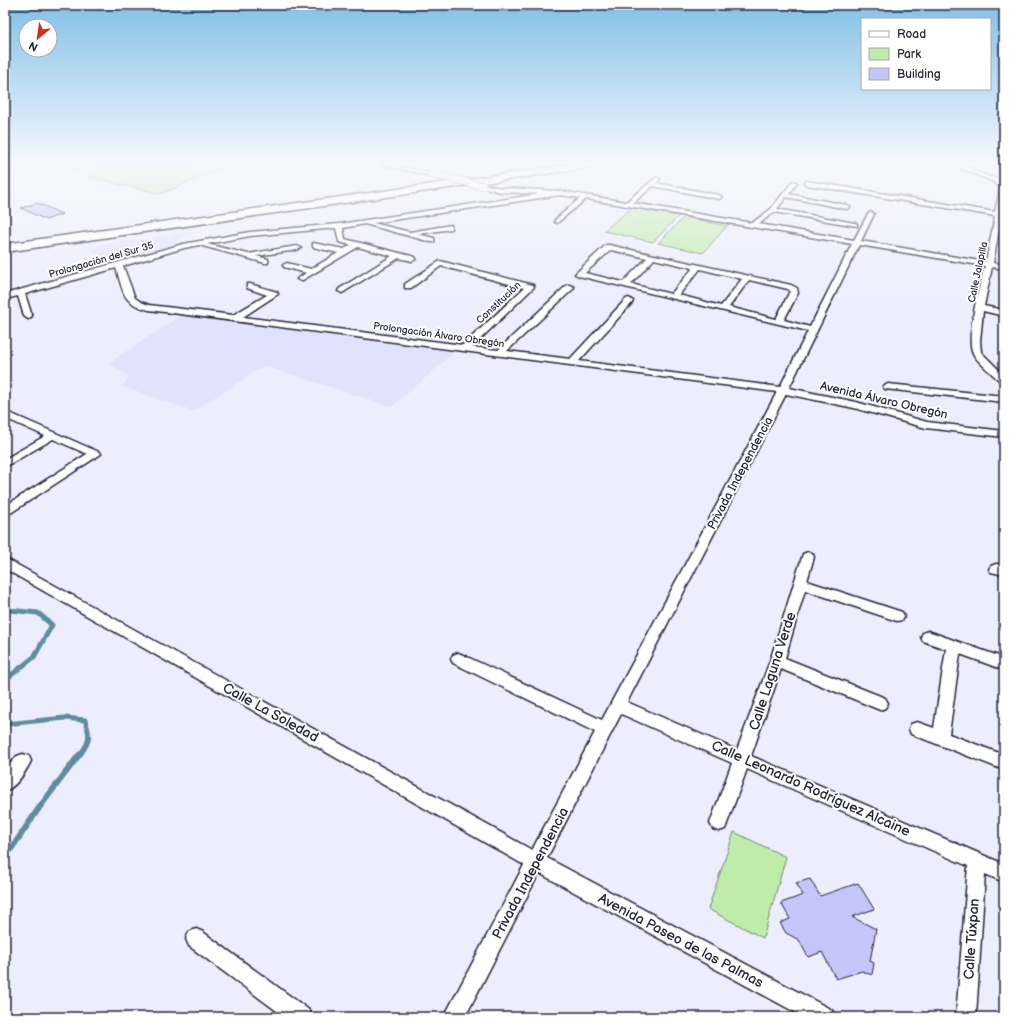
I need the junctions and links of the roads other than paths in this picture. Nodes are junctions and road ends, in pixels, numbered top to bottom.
1 (780, 211) edge
2 (213, 212) edge
3 (260, 212) edge
4 (433, 212) edge
5 (568, 212) edge
6 (674, 212) edge
7 (771, 212) edge
8 (795, 212) edge
9 (836, 212) edge
10 (984, 212) edge
11 (843, 214) junction
12 (871, 214) dead end
13 (998, 214) joint
14 (557, 221) dead end
15 (363, 222) junction
16 (754, 225) junction
17 (855, 225) dead end
18 (339, 226) junction
19 (1000, 226) edge
20 (448, 227) dead end
21 (769, 227) junction
22 (408, 234) junction
23 (431, 240) dead end
24 (994, 240) junction
25 (5, 241) edge
26 (858, 242) junction
27 (1004, 242) edge
28 (197, 243) junction
29 (316, 245) dead end
30 (356, 245) junction
31 (5, 248) edge
32 (296, 248) dead end
33 (344, 252) junction
34 (398, 255) junction
35 (244, 256) junction
36 (652, 257) junction
37 (412, 259) dead end
38 (265, 261) dead end
39 (118, 264) junction
40 (988, 264) junction
41 (287, 265) dead end
42 (698, 267) junction
43 (1004, 267) edge
44 (312, 272) junction
45 (746, 278) junction
46 (301, 279) dead end
47 (625, 285) junction
48 (250, 286) dead end
49 (408, 286) dead end
50 (570, 287) dead end
51 (342, 291) dead end
52 (21, 293) junction
53 (5, 297) edge
54 (673, 297) junction
55 (629, 301) dead end
56 (979, 308) junction
57 (723, 309) junction
58 (1004, 313) edge
59 (28, 316) dead end
60 (235, 318) junction
61 (782, 319) junction
62 (815, 327) junction
63 (464, 349) junction
64 (499, 354) junction
65 (572, 363) junction
66 (1004, 380) edge
67 (888, 387) dead end
68 (783, 390) junction
69 (1004, 398) edge
70 (8, 418) edge
71 (1004, 434) edge
72 (53, 435) junction
73 (5, 464) edge
74 (5, 512) edge
75 (808, 557) dead end
76 (5, 563) edge
77 (800, 584) junction
78 (897, 616) dead end
79 (928, 637) dead end
80 (954, 647) junction
81 (458, 659) dead end
82 (777, 661) junction
83 (1004, 664) edge
84 (880, 703) dead end
85 (618, 705) junction
86 (917, 729) dead end
87 (605, 730) junction
88 (940, 738) junction
89 (743, 758) junction
90 (23, 761) dead end
91 (1004, 763) edge
92 (5, 783) edge
93 (720, 823) dead end
94 (977, 861) junction
95 (536, 862) junction
96 (1004, 872) edge
97 (196, 939) dead end
98 (302, 1017) edge
99 (454, 1017) edge
100 (825, 1017) edge
101 (966, 1017) edge

1 - 21 street
2 - 25 highway
3 - 31 highway
4 - 15 street, Prolongación del Sur 35
5 - 14 street
6 - 16 street
7 - 16 street
8 - 11 street
9 - 11 street
10 - 13 street
11 - 17 street
12 - 26 street, Privada Independencia
13 - 19 street, Calle Jalapilla
15 - 18 street, Prolongación del Sur 35
15 - 22 street
16 - 21 street
18 - 28 street, Prolongación del Sur 35
18 - 30 street
19 - 24 street, Calle Jalapilla
20 - 22 street
21 - 26 street
22 - 23 street
24 - 27 street
24 - 40 street, Calle Jalapilla
26 - 40 street
26 - 62 street, Privada Independencia
28 - 35 street
28 - 39 street, Prolongación del Sur 35
29 - 33 street
30 - 33 street
30 - 34 street
32 - 35 street
33 - 44 street
34 - 37 street
34 - 51 street
35 - 38 street
36 - 42 street
36 - 47 street
36 - 47 street
39 - 52 street, Prolongación del Sur 35
39 - 60 street, Prolongación Álvaro Obregón
40 - 43 street
40 - 56 street, Calle Jalapilla
41 - 44 street
42 - 45 street
42 - 54 street
44 - 46 street
45 - 57 street
45 - 61 street
47 - 54 street
48 - 60 street
49 - 63 street, Constitución
50 - 64 street
52 - 53 street, Prolongación del Sur 35
52 - 59 street
54 - 57 street
55 - 65 street
56 - 58 street
56 - 66 street, Calle Jalapilla
57 - 61 street
60 - 63 street, Prolongación Álvaro Obregón
61 - 62 street
62 - 68 street, Privada Independencia
63 - 64 street, Prolongación Álvaro Obregón
64 - 65 street, Prolongación Álvaro Obregón
65 - 68 street, Prolongación Álvaro Obregón
67 - 69 street
68 - 71 street, Avenida Álvaro Obregón
68 - 85 street, Privada Independencia
70 - 72 street
72 - 73 street
72 - 74 street
75 - 77 street, Calle Laguna Verde
76 - 95 street, Calle La Soledad
77 - 78 street
77 - 82 street, Calle Laguna Verde
79 - 80 street
80 - 83 street
80 - 88 street
81 - 87 street
82 - 84 street
82 - 89 street, Calle Laguna Verde
85 - 87 street, Privada Independencia
85 - 89 street, Calle Leonardo Rodríguez Alcaine
86 - 88 street
87 - 95 street, Privada Independencia
88 - 91 street
89 - 93 street, Calle Laguna Verde
89 - 94 street, Calle Leonardo Rodríguez Alcaine
90 - 92 street
94 - 96 street, Calle Leonardo Rodríguez Alcaine
94 - 101 street, Calle Túxpan
95 - 99 street, Privada Independencia
95 - 100 street, Avenida Paseo de las Palmas
97 - 98 street

